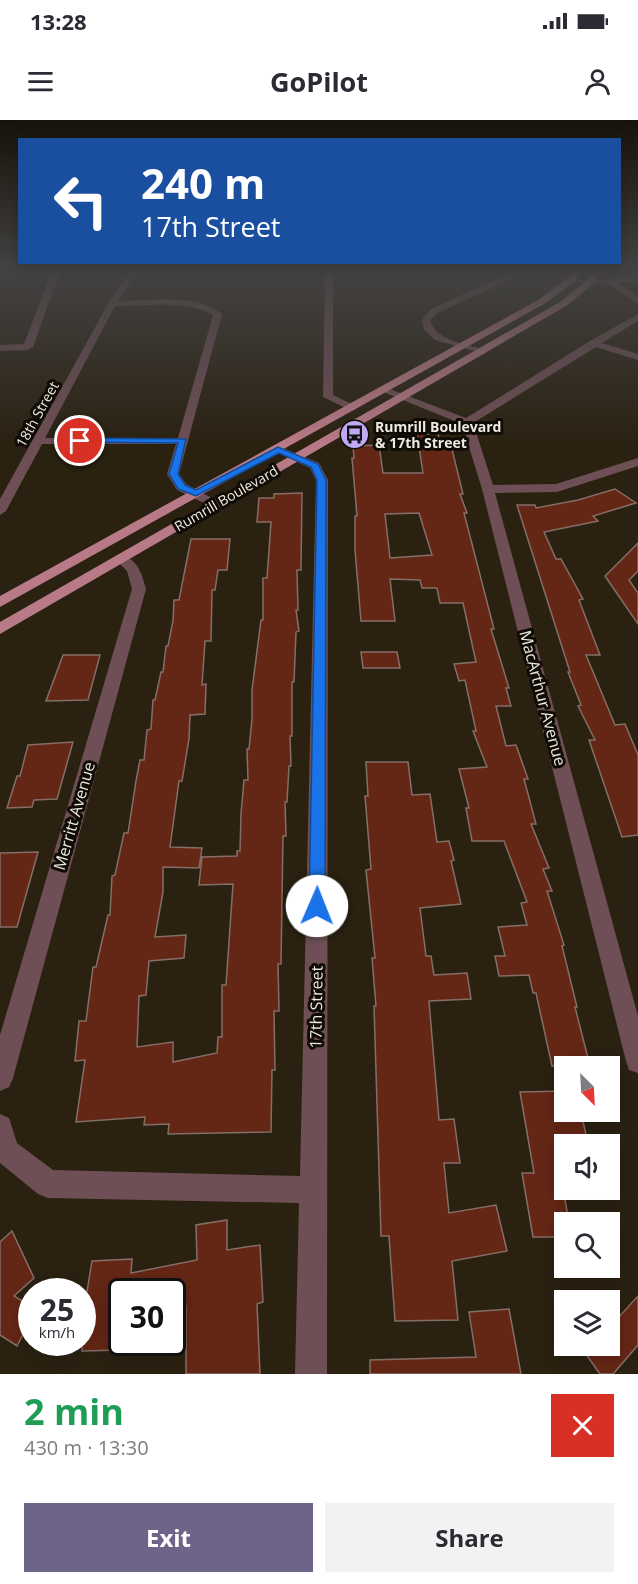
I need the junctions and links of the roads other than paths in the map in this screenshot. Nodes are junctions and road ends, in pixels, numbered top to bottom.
1 (36, 327) edge
2 (100, 327) edge
3 (215, 327) edge
4 (329, 327) edge
5 (427, 327) edge
6 (498, 327) edge
7 (524, 327) edge
8 (622, 327) edge
9 (593, 344) junction
10 (464, 346) junction
11 (0, 348) edge
12 (482, 352) junction
13 (638, 357) edge
14 (383, 390) junction
15 (402, 397) junction
16 (352, 408) junction
17 (467, 422) junction
18 (38, 441) junction
19 (183, 441) junction
20 (288, 453) junction
21 (638, 462) edge
22 (488, 489) junction
23 (196, 494) junction
24 (217, 504) junction
25 (0, 510) edge
26 (122, 559) junction
27 (0, 602) edge
28 (0, 629) edge
29 (638, 1061) edge
30 (0, 1078) edge
31 (0, 1127) edge
32 (314, 1190) junction
33 (311, 1374) edge

1 - 11 street
2 - 18 street, 18th Street
3 - 19 street
4 - 16 street
5 - 10 street
6 - 10 main road, Rumrill Boulevard
7 - 12 main road, Rumrill Boulevard
8 - 9 street
9 - 13 street
9 - 17 street
10 - 12 street
10 - 14 main road, Rumrill Boulevard
12 - 15 main road, Rumrill Boulevard
14 - 15 street
14 - 16 main road, Rumrill Boulevard
15 - 17 street
15 - 20 main road, Rumrill Boulevard
16 - 20 main road, Rumrill Boulevard
17 - 22 street, MacArthur Avenue
18 - 19 street
18 - 25 street, 18th Street
19 - 23 street
20 - 23 main road, Rumrill Boulevard
20 - 24 main road, Rumrill Boulevard
20 - 32 street, 17th Street
21 - 22 street
22 - 29 street, MacArthur Avenue
23 - 24 street
23 - 27 main road, Rumrill Boulevard
24 - 26 main road, Rumrill Boulevard
26 - 28 main road, Rumrill Boulevard
26 - 30 street, Merritt Avenue
31 - 32 street
32 - 33 street, 17th Street

